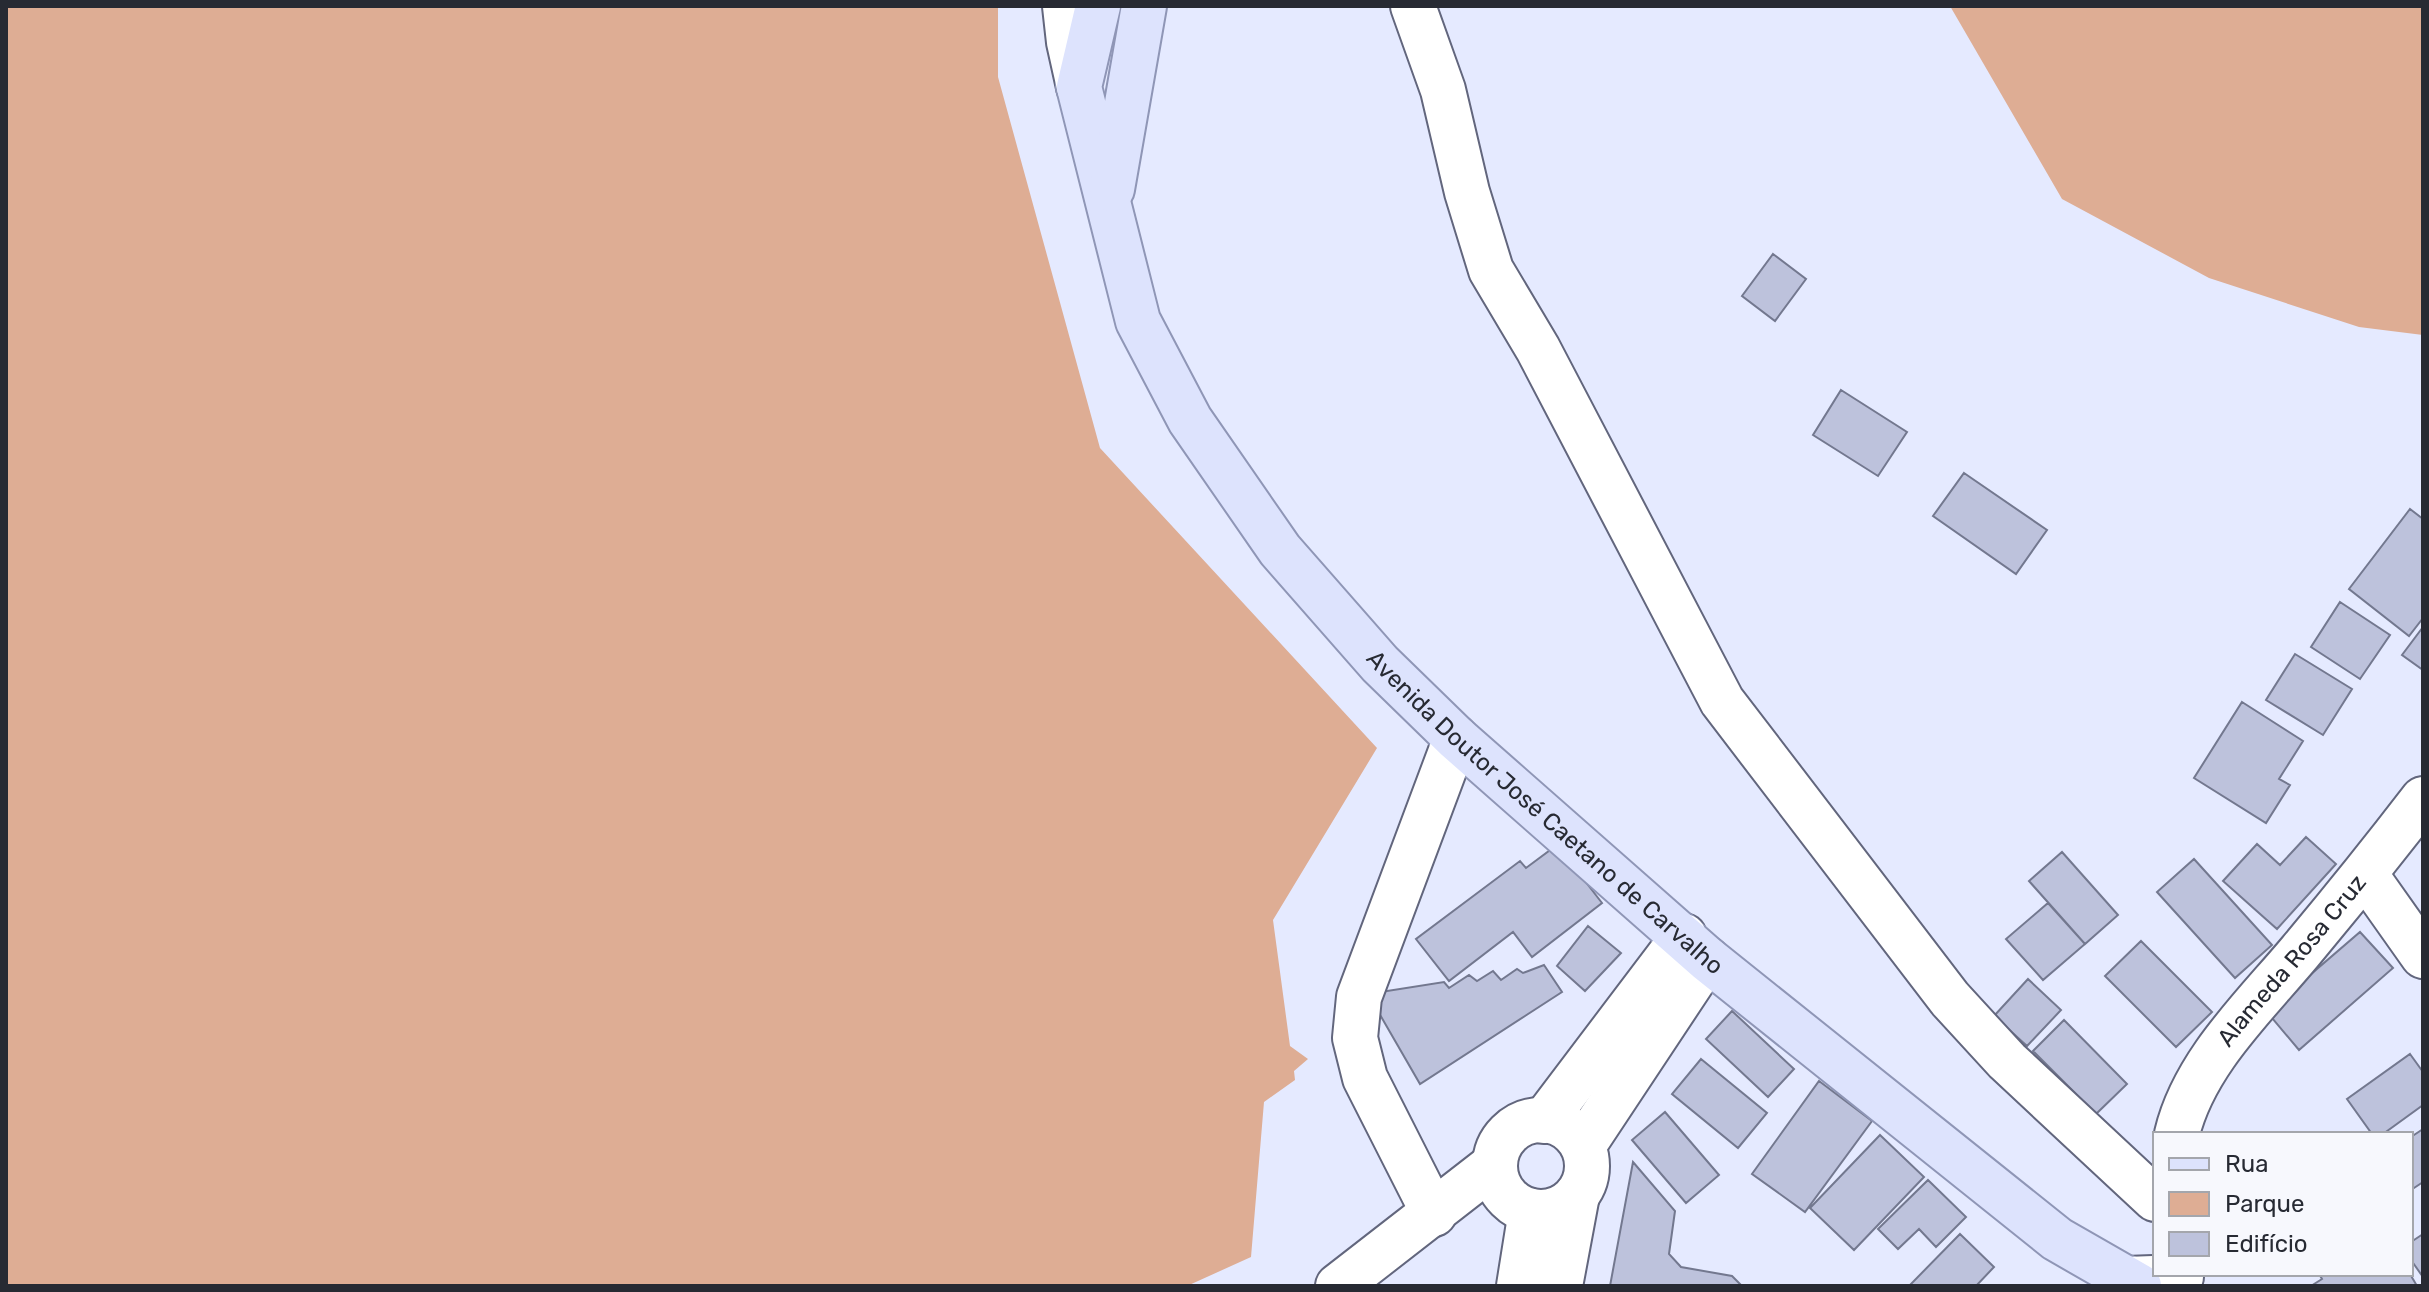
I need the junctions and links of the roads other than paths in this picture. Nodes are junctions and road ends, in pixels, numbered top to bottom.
1 (1065, 6) edge
2 (1098, 6) edge
3 (1144, 6) edge
4 (1413, 6) edge
5 (1079, 87) junction
6 (1108, 207) junction
7 (1456, 738) junction
8 (2423, 799) edge
9 (2365, 874) junction
10 (1696, 947) junction
11 (2423, 956) edge
12 (1544, 1121) junction
13 (2177, 1132) edge
14 (1583, 1146) junction
15 (1495, 1164) junction
16 (1577, 1195) junction
17 (2153, 1197) edge
18 (1531, 1211) junction
19 (1434, 1214) junction
20 (2181, 1276) edge
21 (2132, 1282) edge
22 (1338, 1286) edge
23 (1519, 1286) edge
24 (1560, 1286) edge

1 - 5 street
2 - 5 main road, Avenida Doutor José Caetano de Carvalho
3 - 6 main road, Avenida Doutor José Caetano de Carvalho
4 - 17 street
5 - 6 main road, Avenida Doutor José Caetano de Carvalho
6 - 7 main road, Avenida Doutor José Caetano de Carvalho
7 - 10 main road, Avenida Doutor José Caetano de Carvalho
7 - 19 street
8 - 9 street, Alameda Rosa Cruz
9 - 11 street
9 - 13 street, Alameda Rosa Cruz
10 - 12 street
10 - 14 street
10 - 21 main road, Avenida Doutor José Caetano de Carvalho
12 - 14 street
12 - 15 street
14 - 16 street
15 - 18 street
15 - 19 street
16 - 18 street
16 - 24 street
18 - 23 street
19 - 22 street
20 - 21 street

